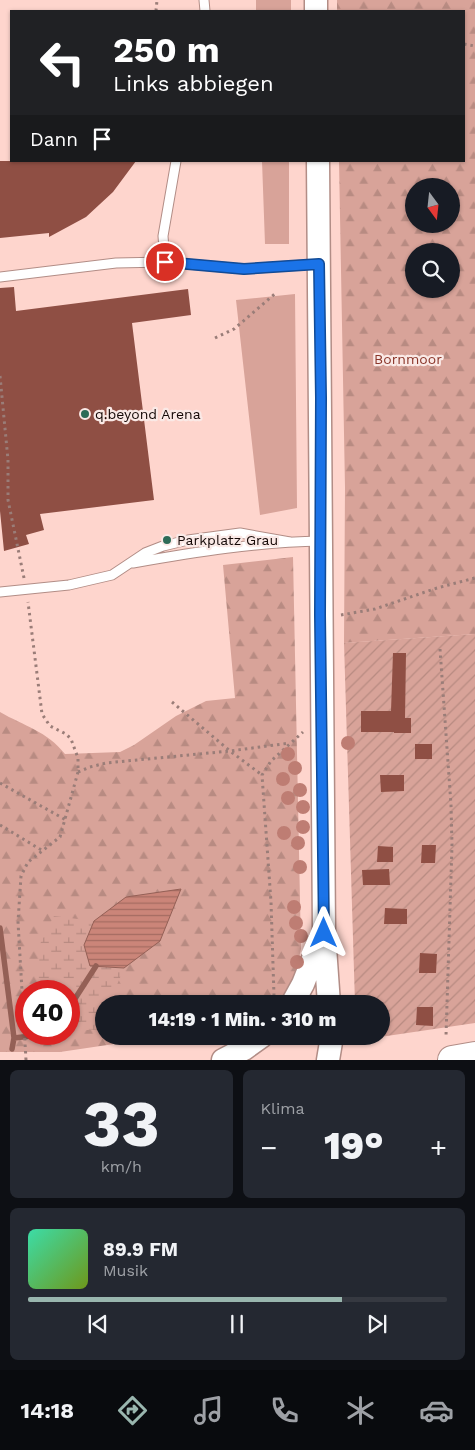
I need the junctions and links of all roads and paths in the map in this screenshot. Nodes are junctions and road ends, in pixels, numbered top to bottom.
1 (176, 162) edge
2 (318, 162) edge
3 (165, 262) junction
4 (319, 264) junction
5 (0, 277) edge
6 (277, 292) dead end
7 (215, 338) dead end
8 (0, 376) edge
9 (321, 541) junction
10 (290, 542) junction
11 (128, 564) junction
12 (475, 578) edge
13 (26, 589) junction
14 (0, 592) edge
15 (349, 615) dead end
16 (440, 649) dead end
17 (172, 702) dead end
18 (299, 736) dead end
19 (291, 743) junction
20 (230, 751) junction
21 (78, 772) junction
22 (262, 775) junction
23 (0, 783) edge
24 (66, 820) junction
25 (0, 825) edge
26 (43, 852) junction
27 (324, 933) junction
28 (282, 995) edge
29 (289, 995) edge
30 (328, 995) edge
31 (250, 1045) edge
32 (330, 1045) edge
33 (449, 1048) edge
34 (475, 1056) edge
35 (26, 1060) edge
36 (223, 1060) edge
37 (328, 1060) edge

1 - 3 lane
2 - 4 street
3 - 4 lane
3 - 5 lane
4 - 9 street
6 - 7 path
8 - 13 path
9 - 10 lane
9 - 27 street
10 - 11 lane
10 - 11 lane
11 - 13 lane
12 - 15 path
13 - 14 lane
13 - 21 path
16 - 33 path
17 - 20 path
18 - 19 path
19 - 20 path
19 - 22 path
20 - 21 path
20 - 22 path
21 - 24 path
22 - 28 path
23 - 24 path
24 - 26 path
25 - 26 path
26 - 35 path
27 - 29 street
27 - 30 street
31 - 36 street
32 - 37 street
33 - 34 main road

